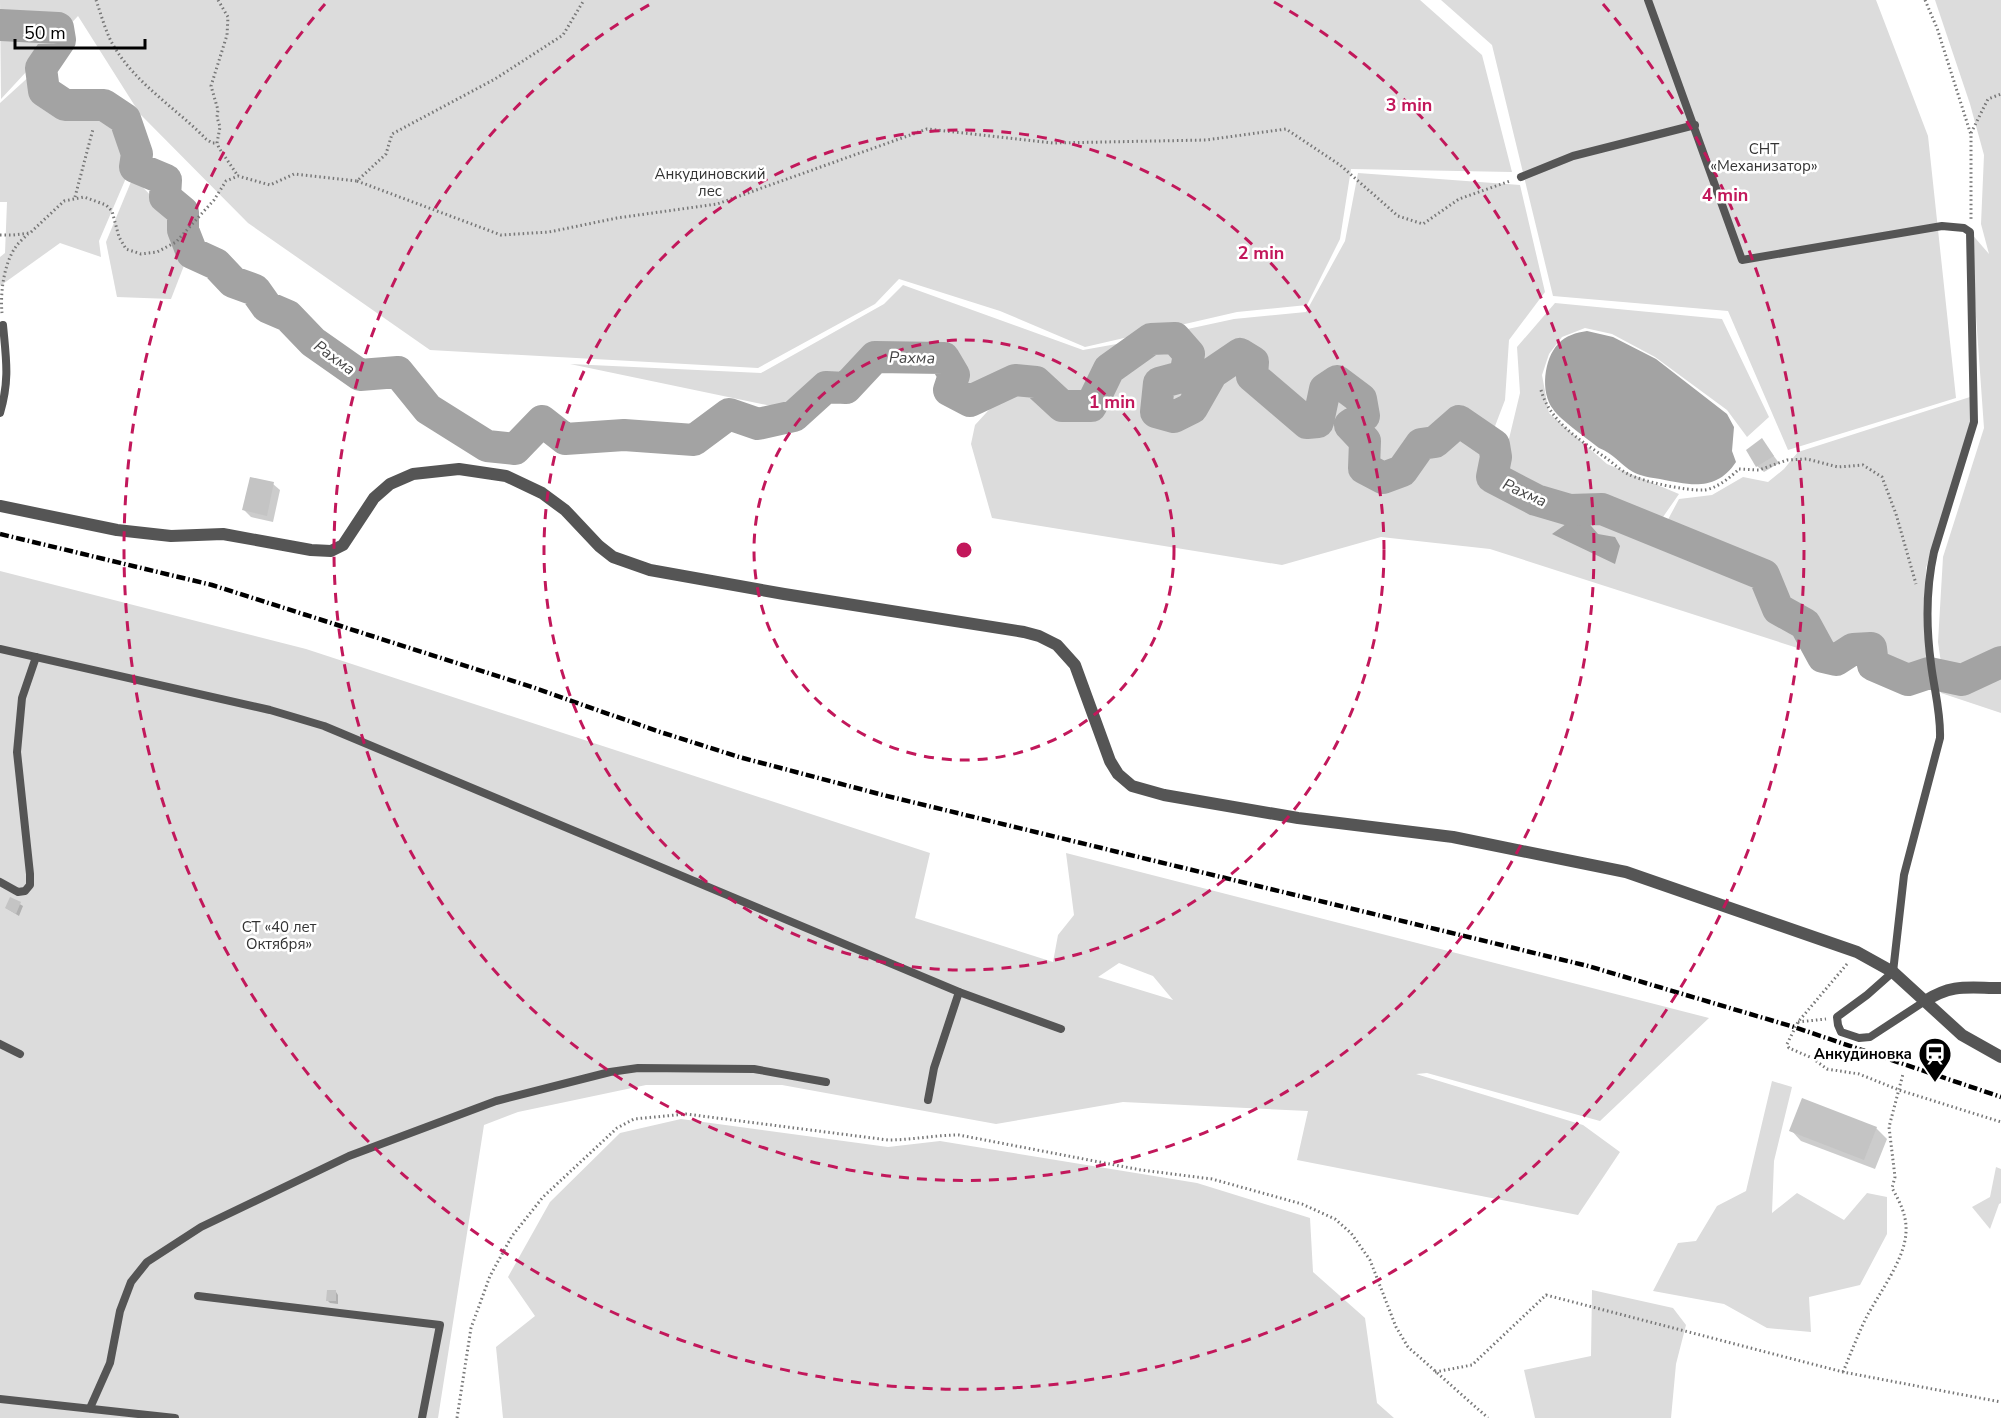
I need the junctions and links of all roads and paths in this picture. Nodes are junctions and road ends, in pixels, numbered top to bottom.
1 (96, 0) edge
2 (218, 0) edge
3 (584, 0) edge
4 (1648, 0) edge
5 (1925, 0) edge
6 (2001, 94) edge
7 (1695, 125) junction
8 (93, 129) dead end
9 (1971, 135) junction
10 (217, 143) junction
11 (238, 176) junction
12 (1521, 177) joint
13 (357, 181) junction
14 (75, 198) junction
15 (1971, 232) junction
16 (30, 233) junction
17 (0, 235) edge
18 (3, 325) joint
19 (1541, 390) dead end
20 (0, 413) edge
21 (0, 506) edge
22 (1917, 589) dead end
23 (0, 649) edge
24 (36, 657) junction
25 (0, 882) edge
26 (1857, 952) junction
27 (1893, 972) junction
28 (2001, 988) edge
29 (959, 992) junction
30 (1925, 1001) junction
31 (1837, 1017) junction
32 (1798, 1022) junction
33 (1061, 1029) dead end
34 (0, 1044) edge
35 (20, 1054) dead end
36 (2001, 1057) edge
37 (1903, 1074) dead end
38 (826, 1082) dead end
39 (1899, 1090) junction
40 (928, 1100) dead end
41 (2001, 1122) edge
42 (198, 1296) dead end
43 (1434, 1372) junction
44 (1843, 1372) junction
45 (0, 1399) edge
46 (2001, 1402) edge
47 (90, 1408) junction
48 (175, 1418) edge
49 (422, 1418) edge
50 (457, 1418) edge
51 (1488, 1418) edge

1 - 10 path
2 - 10 path
3 - 13 path
4 - 7 lane
5 - 9 path
6 - 9 path
7 - 12 lane
7 - 15 lane
8 - 14 path
9 - 15 path
10 - 11 path
11 - 13 path
11 - 14 path
12 - 13 path
14 - 16 path
15 - 27 lane
16 - 17 path
16 - 18 path
18 - 20 lane
19 - 22 path
21 - 26 street
23 - 24 lane
24 - 25 lane
24 - 29 lane
26 - 27 street
26 - 32 path
27 - 30 street
27 - 31 lane
28 - 30 street
29 - 33 lane
29 - 40 lane
30 - 31 lane
30 - 36 street
31 - 32 path
32 - 39 path
34 - 35 lane
37 - 39 path
38 - 47 lane
39 - 41 path
39 - 44 path
42 - 49 lane
43 - 44 path
43 - 50 path
43 - 51 path
44 - 46 path
45 - 47 lane
47 - 48 lane

